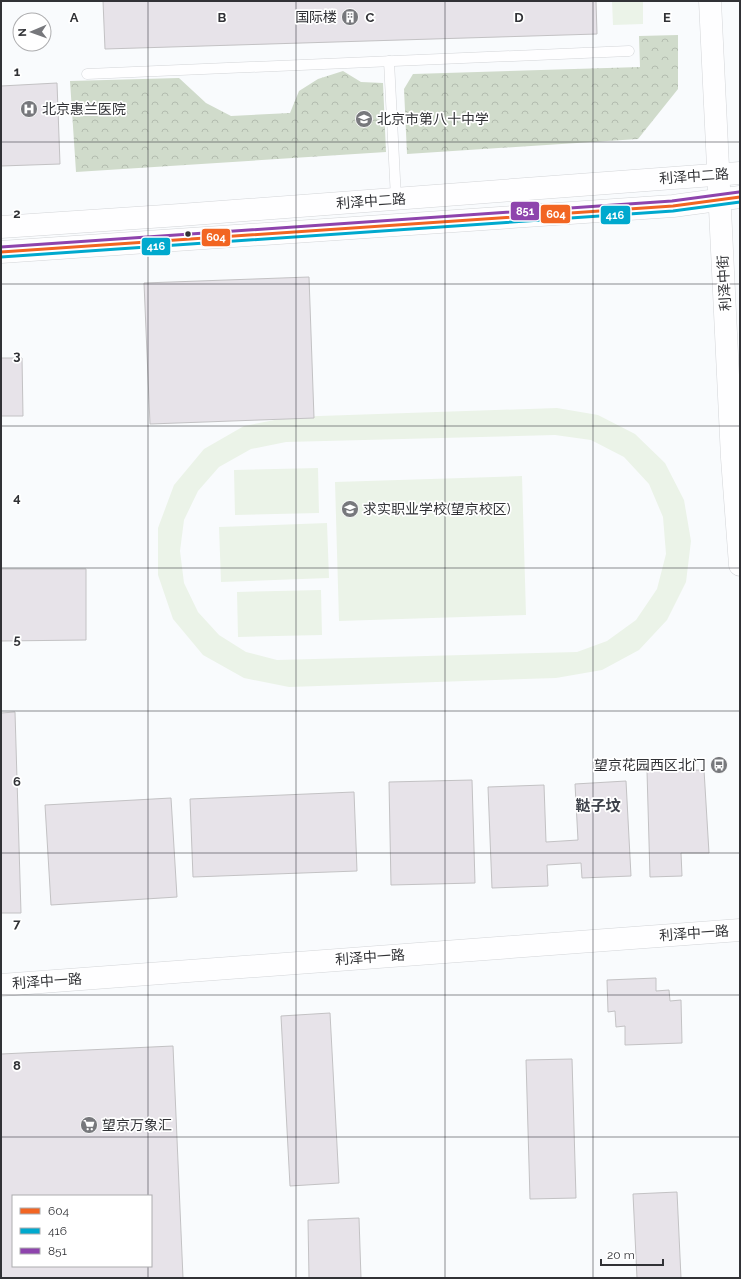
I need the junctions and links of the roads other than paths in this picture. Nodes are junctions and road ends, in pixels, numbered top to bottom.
1 (710, 1) edge
2 (629, 51) dead end
3 (389, 61) junction
4 (87, 74) dead end
5 (740, 173) edge
6 (718, 174) junction
7 (730, 198) edge
8 (396, 199) junction
9 (1, 227) edge
10 (1, 252) edge
11 (740, 564) edge
12 (740, 930) edge
13 (1, 985) edge

1 - 6 street, 利泽中街
2 - 3 lane
3 - 4 lane
3 - 8 lane
5 - 6 street, 利泽中二路
6 - 7 street, 利泽中街
6 - 8 street, 利泽中二路
7 - 10 street, 利泽中二路
7 - 11 street, 利泽中街
8 - 9 street, 利泽中二路
12 - 13 street, 利泽中一路

